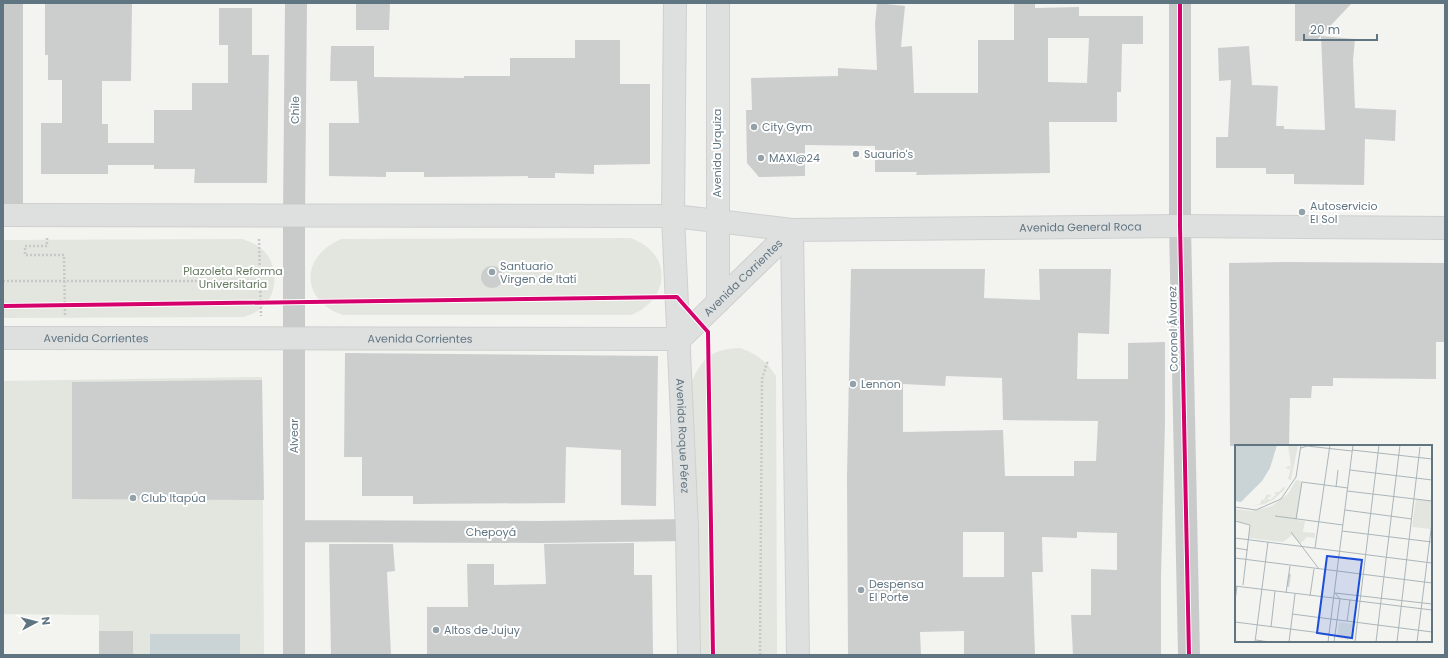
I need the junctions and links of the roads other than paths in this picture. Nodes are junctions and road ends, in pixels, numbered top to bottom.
1 (12, 3) edge
2 (296, 3) edge
3 (675, 3) edge
4 (718, 3) edge
5 (1180, 3) edge
6 (8, 215) edge
7 (294, 216) junction
8 (664, 216) junction
9 (717, 221) junction
10 (1180, 226) junction
11 (1445, 228) edge
12 (792, 230) junction
13 (718, 302) junction
14 (3, 338) edge
15 (294, 338) junction
16 (680, 339) junction
17 (687, 530) junction
18 (294, 531) junction
19 (294, 655) edge
20 (689, 655) edge
21 (798, 655) edge
22 (1189, 655) edge

1 - 6 street
2 - 7 street, Chile
3 - 8 main road
4 - 9 main road, Avenida Urquiza
5 - 10 street, Coronel Álvarez
6 - 7 main road
7 - 8 main road
7 - 15 street, Alvear
8 - 9 main road, Avenida General Roca
8 - 16 main road, Avenida Roque Pérez
9 - 12 main road, Avenida General Roca
9 - 13 main road, Avenida Urquiza
10 - 11 main road, Avenida General Roca
10 - 12 main road, Avenida General Roca
10 - 22 street, Coronel Álvarez
12 - 13 main road, Avenida Corrientes
12 - 21 main road
13 - 16 main road, Avenida Corrientes
14 - 15 main road, Avenida Corrientes
15 - 16 main road, Avenida Corrientes
15 - 18 street, Alvear
16 - 17 main road, Avenida Roque Pérez
17 - 18 street, Chepoyá
17 - 20 main road, Avenida Roque Pérez
18 - 19 street, Alvear

